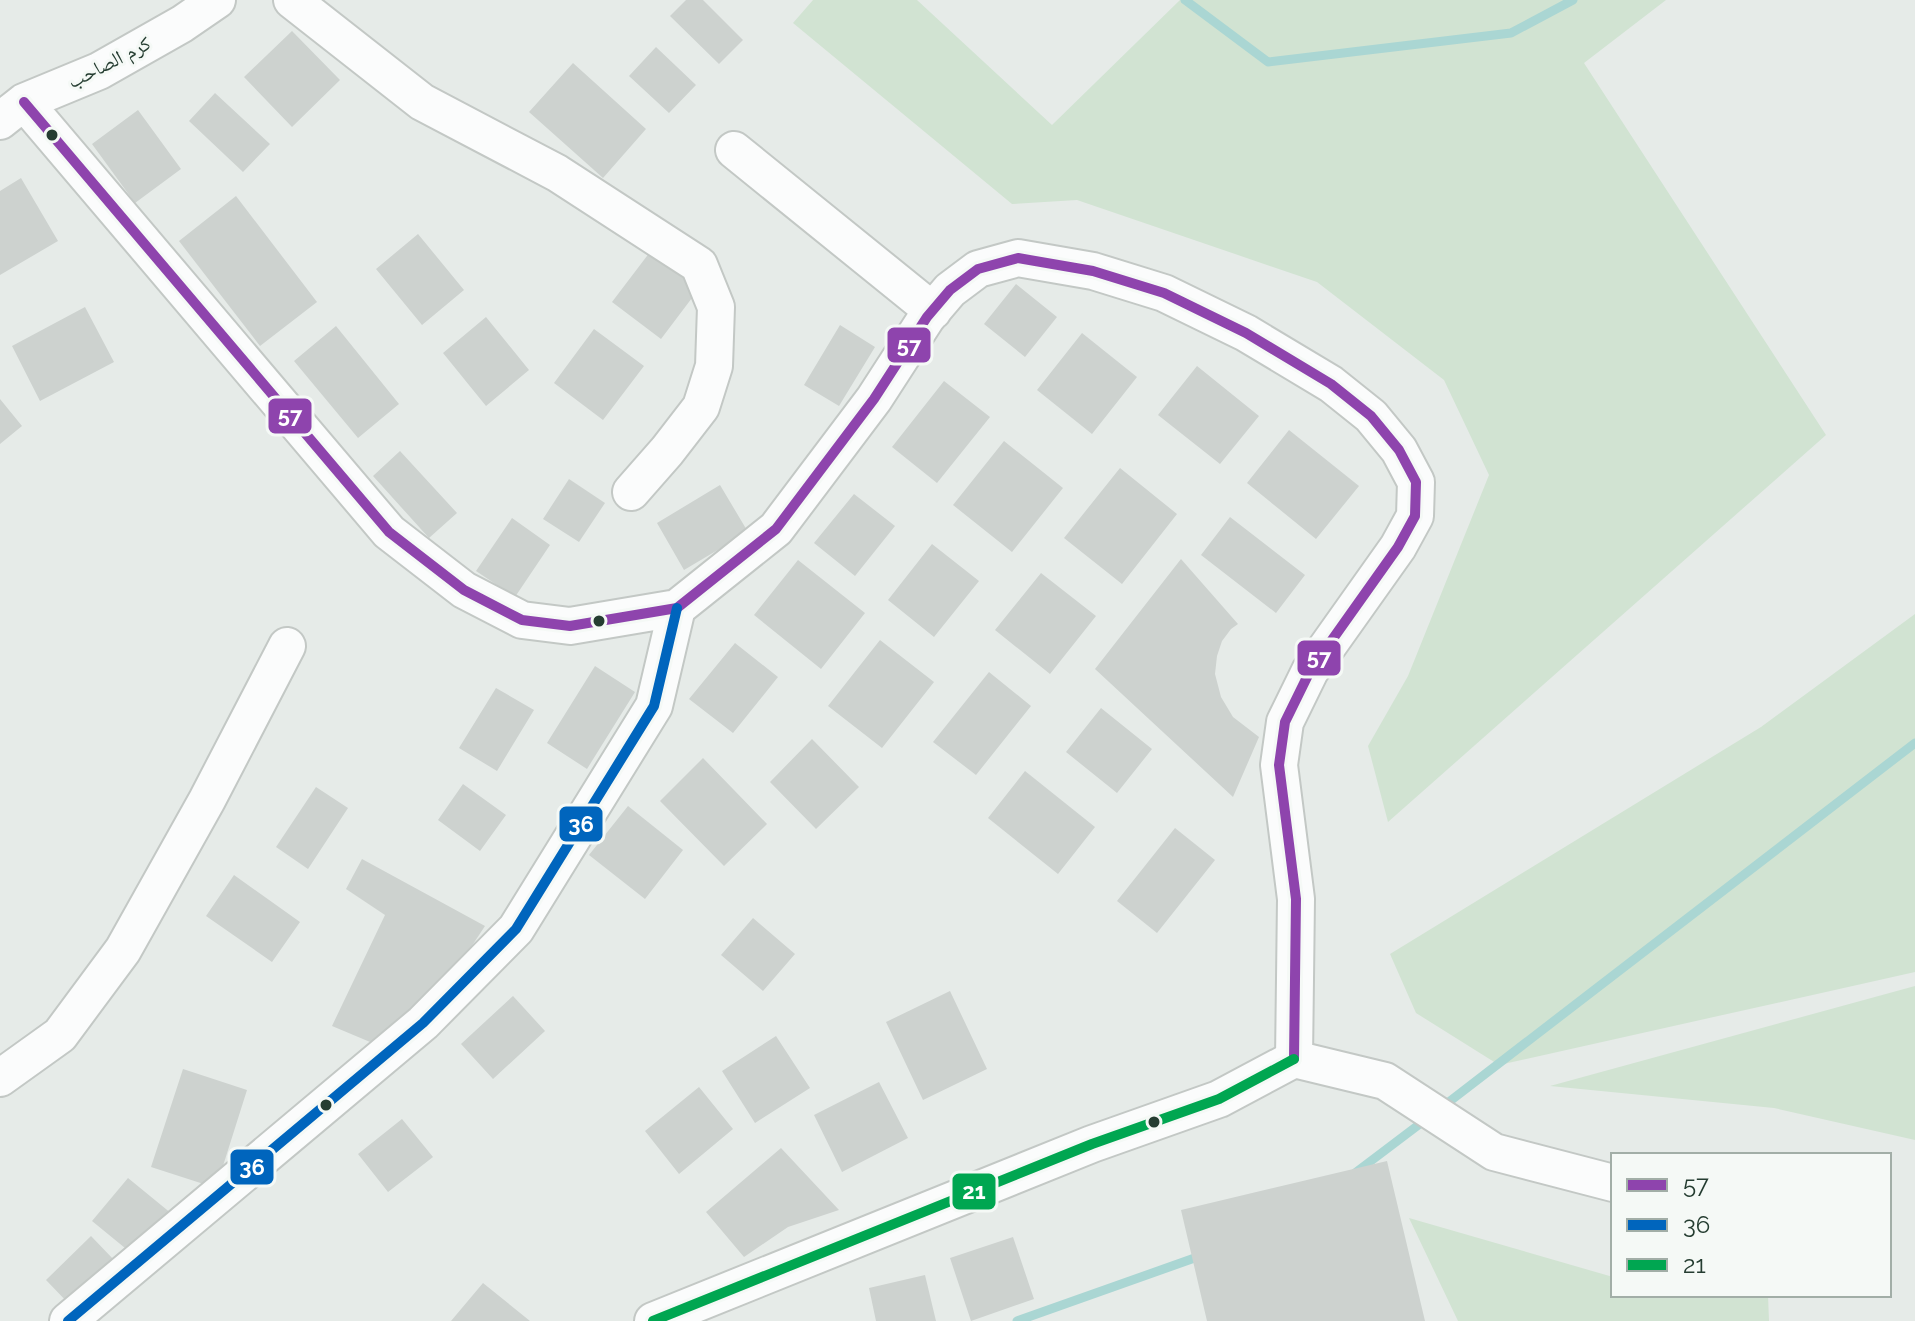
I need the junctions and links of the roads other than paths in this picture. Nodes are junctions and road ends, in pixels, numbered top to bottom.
1 (217, 0) edge
2 (292, 0) edge
3 (12, 112) edge
4 (734, 150) dead end
5 (933, 311) junction
6 (631, 492) dead end
7 (677, 608) junction
8 (287, 646) dead end
9 (1294, 1059) junction
10 (0, 1078) edge
11 (1611, 1182) edge
12 (68, 1321) edge
13 (653, 1321) edge

1 - 3 street, كرم الصاحب
2 - 6 street
3 - 7 street
4 - 5 street
5 - 7 street
5 - 9 street
7 - 12 street
8 - 10 street
9 - 11 street
9 - 13 street

